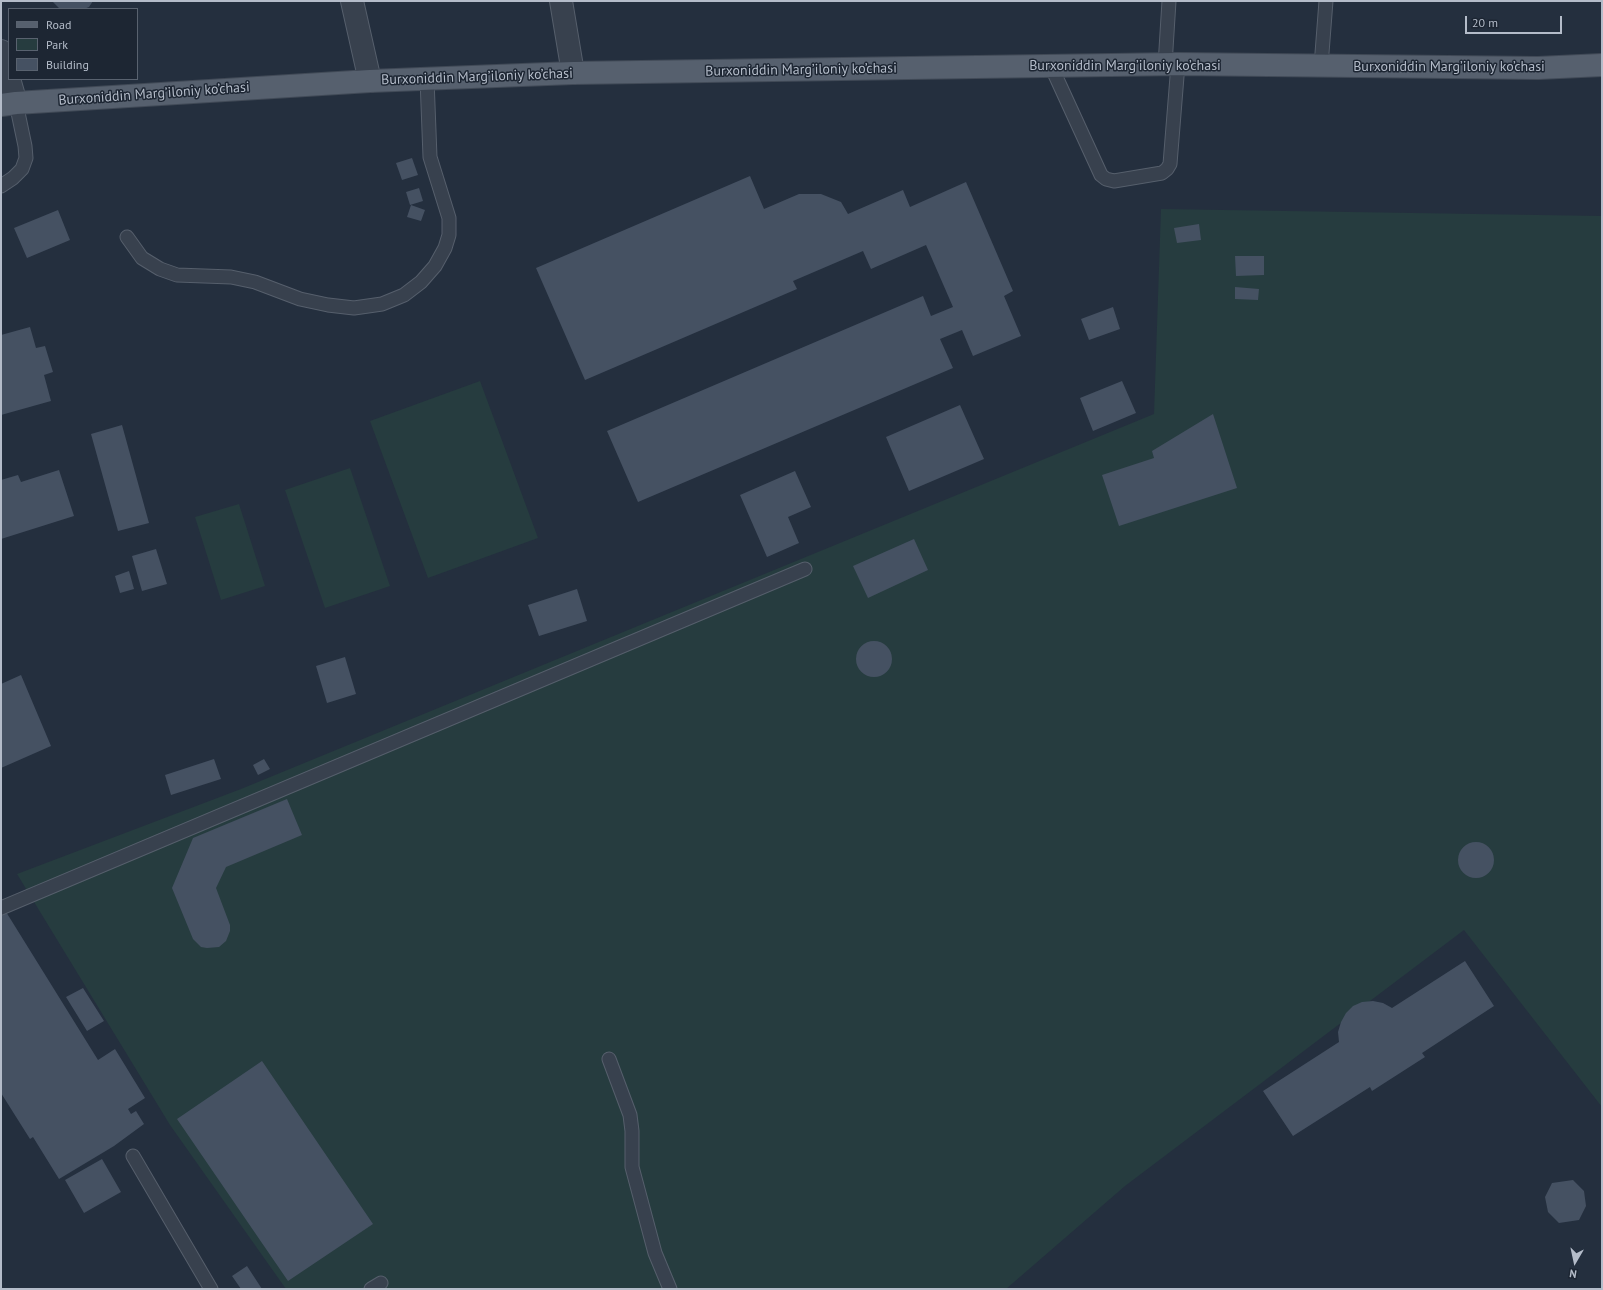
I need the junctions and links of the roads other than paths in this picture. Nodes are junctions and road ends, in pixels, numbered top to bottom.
1 (352, 1) edge
2 (561, 1) edge
3 (1169, 1) edge
4 (1326, 1) edge
5 (1, 51) edge
6 (1172, 65) junction
7 (1602, 65) edge
8 (1051, 66) junction
9 (1321, 66) junction
10 (573, 73) junction
11 (427, 78) junction
12 (370, 81) junction
13 (8, 104) edge
14 (1, 186) edge
15 (127, 237) dead end
16 (805, 569) dead end
17 (1, 908) edge
18 (609, 1059) dead end
19 (133, 1156) dead end
20 (212, 1289) edge
21 (670, 1289) edge

1 - 12 street
2 - 10 street
3 - 6 lane
4 - 9 lane
5 - 13 street
6 - 8 main road, Burxoniddin Marg’iloniy ko’chasi
6 - 8 lane
6 - 9 main road, Burxoniddin Marg’iloniy ko’chasi
7 - 9 main road, Burxoniddin Marg’iloniy ko’chasi
8 - 10 main road, Burxoniddin Marg’iloniy ko’chasi
10 - 11 main road, Burxoniddin Marg’iloniy ko’chasi
11 - 12 main road, Burxoniddin Marg’iloniy ko’chasi
11 - 15 lane
12 - 13 main road, Burxoniddin Marg’iloniy ko’chasi
13 - 14 lane
16 - 17 lane
18 - 21 lane
19 - 20 lane

